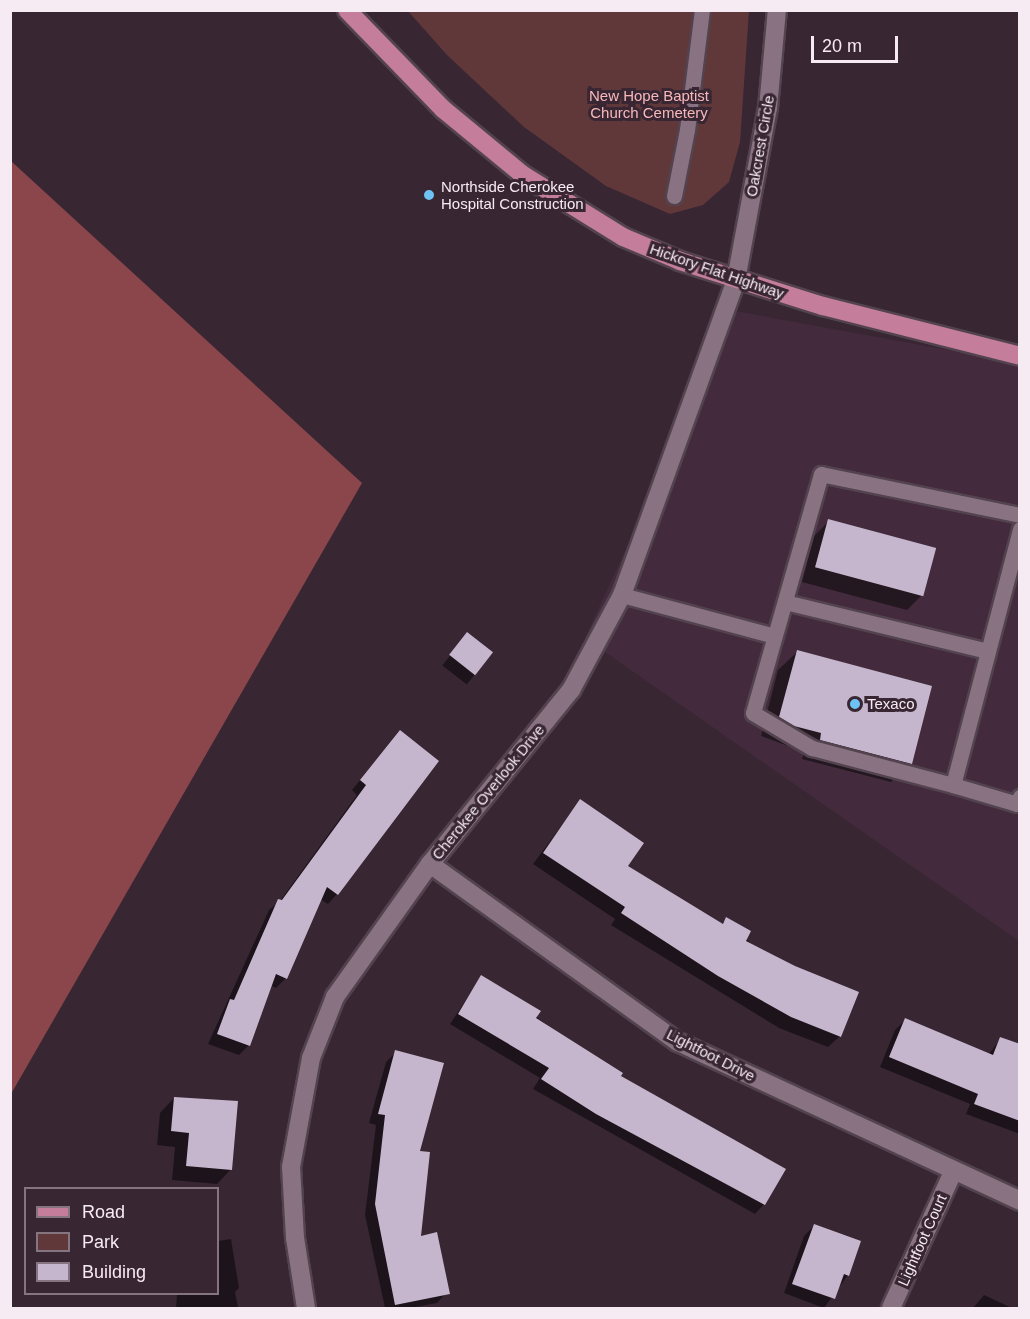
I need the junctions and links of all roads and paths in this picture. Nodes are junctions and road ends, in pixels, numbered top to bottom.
1 (347, 10) edge
2 (702, 10) edge
3 (777, 10) edge
4 (674, 196) dead end
5 (736, 280) junction
6 (1020, 356) edge
7 (1020, 515) edge
8 (1020, 529) edge
9 (622, 596) junction
10 (785, 602) junction
11 (775, 636) junction
12 (988, 651) junction
13 (953, 785) junction
14 (1020, 797) edge
15 (430, 864) junction
16 (953, 1172) junction
17 (1020, 1201) edge
18 (306, 1308) edge
19 (891, 1308) edge

1 - 5 main road, Hickory Flat Highway
2 - 4 lane
3 - 5 street, Oakcrest Circle
5 - 6 main road, Hickory Flat Highway
5 - 9 street, Cherokee Overlook Drive
7 - 10 lane
8 - 12 lane
9 - 11 lane
9 - 15 street, Cherokee Overlook Drive
10 - 11 lane
10 - 12 lane
11 - 13 lane
12 - 13 lane
13 - 14 lane
15 - 16 street, Lightfoot Drive
15 - 18 street, Cherokee Overlook Drive
16 - 17 street, Lightfoot Drive
16 - 19 street, Lightfoot Court

